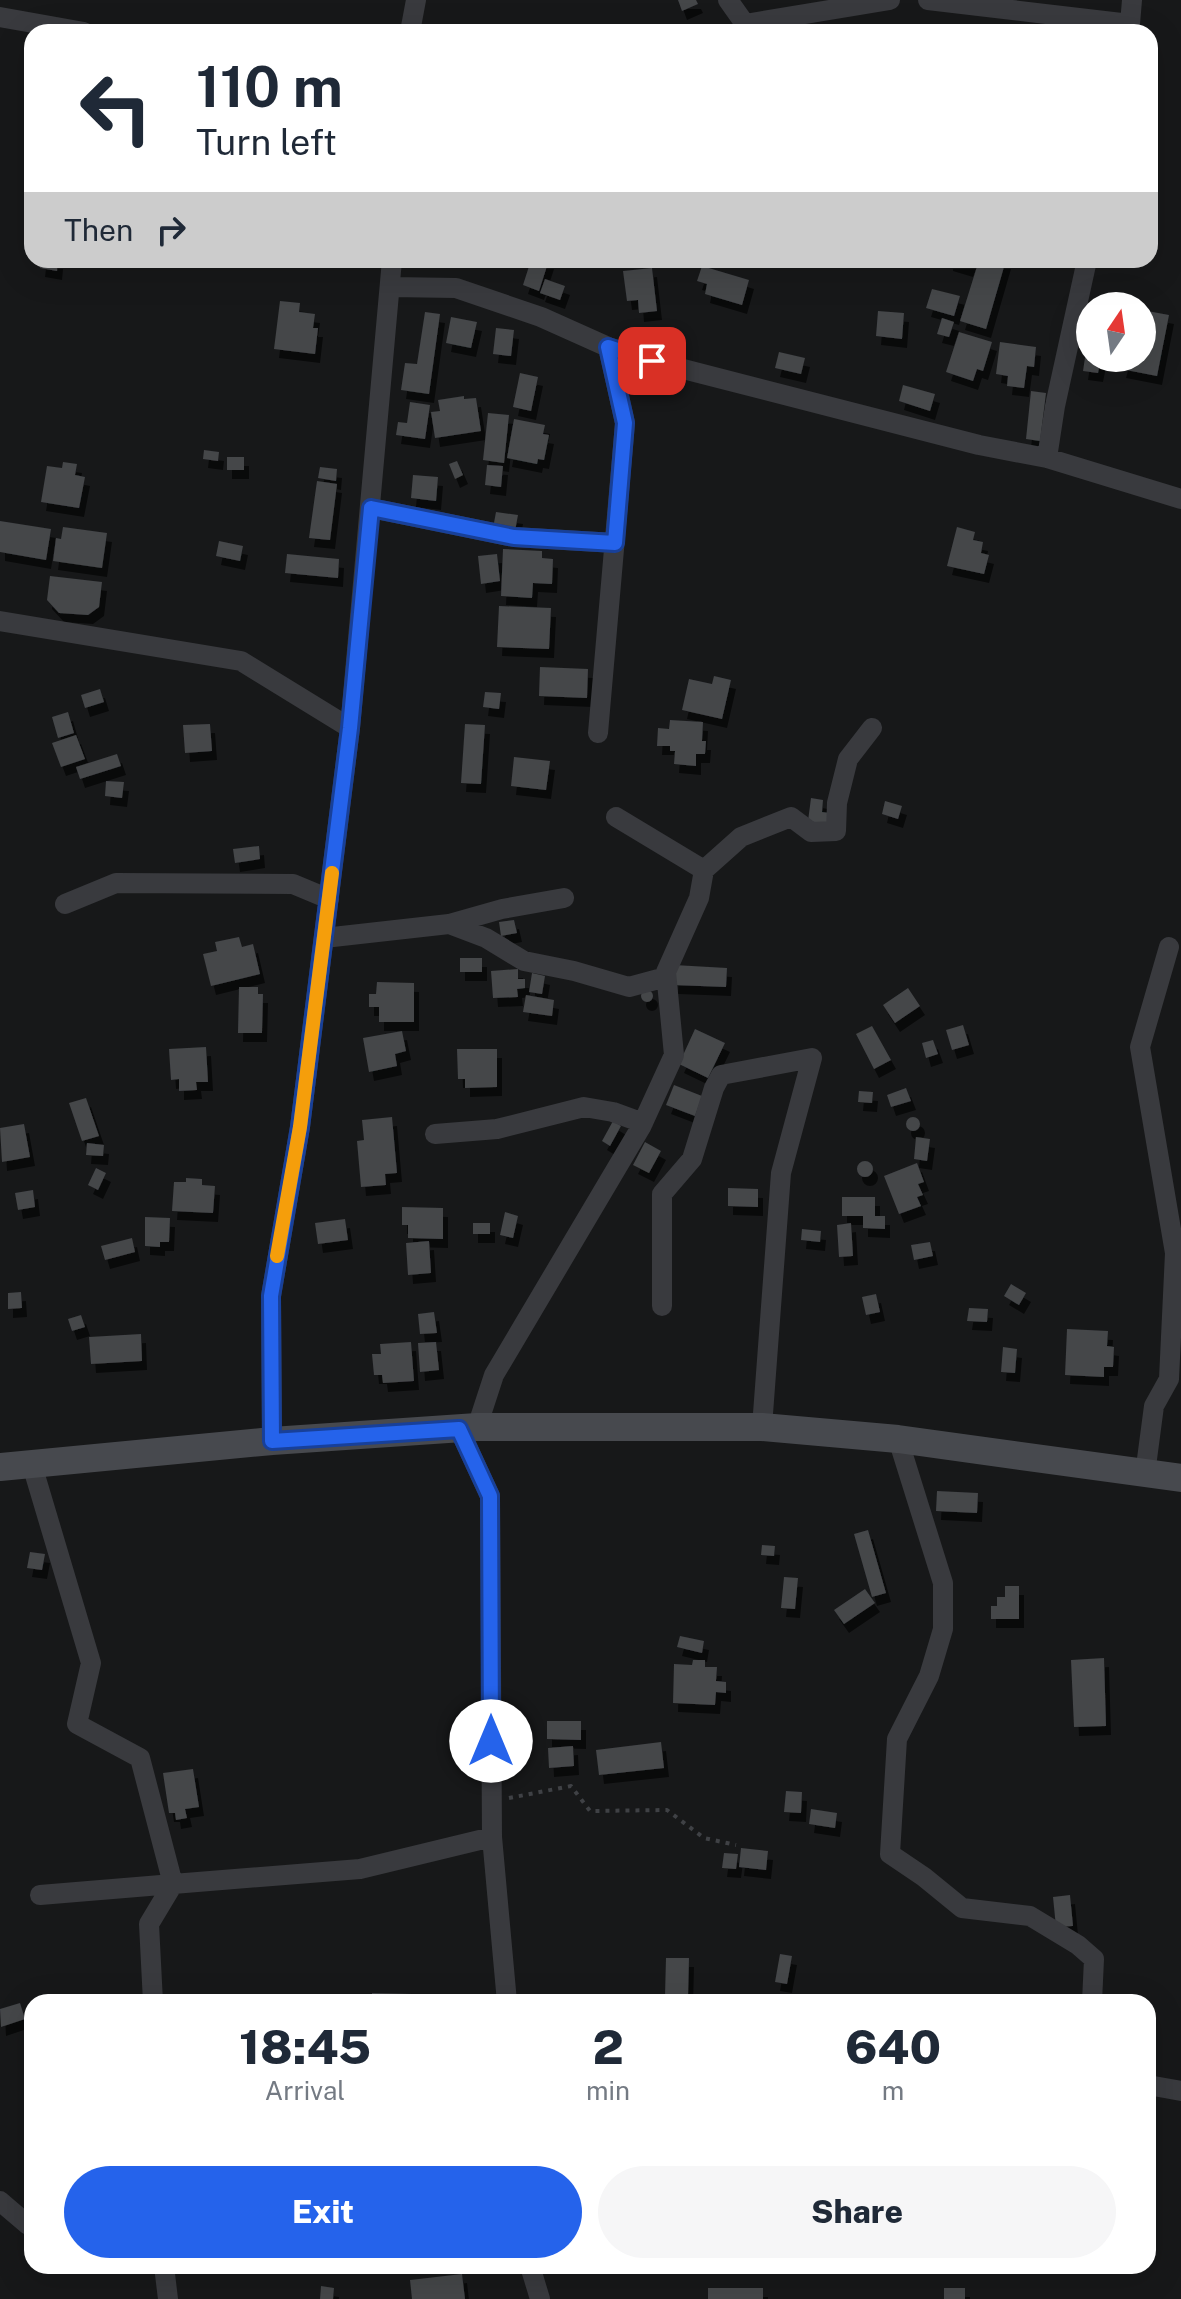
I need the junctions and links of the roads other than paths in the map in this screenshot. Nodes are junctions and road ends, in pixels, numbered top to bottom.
1 (416, 0) edge
2 (728, 0) edge
3 (890, 0) edge
4 (928, 0) edge
5 (1132, 0) edge
6 (0, 17) edge
7 (39, 24) edge
8 (412, 24) edge
9 (1101, 24) edge
10 (1130, 24) edge
11 (392, 268) edge
12 (1085, 268) edge
13 (391, 287) junction
14 (608, 347) junction
15 (1047, 458) junction
16 (1181, 499) edge
17 (371, 508) junction
18 (615, 543) junction
19 (0, 621) edge
20 (350, 728) junction
21 (872, 728) dead end
22 (598, 733) dead end
23 (616, 817) dead end
24 (704, 870) junction
25 (564, 898) dead end
26 (329, 899) junction
27 (65, 904) dead end
28 (449, 924) junction
29 (324, 938) junction
30 (1169, 947) dead end
31 (666, 977) junction
32 (643, 1123) junction
33 (435, 1134) dead end
34 (1178, 1250) edge
35 (662, 1306) dead end
36 (762, 1427) junction
37 (468, 1428) junction
38 (898, 1439) junction
39 (272, 1441) junction
40 (32, 1465) junction
41 (0, 1467) edge
42 (1145, 1474) junction
43 (1181, 1478) edge
44 (492, 1837) junction
45 (173, 1884) junction
46 (40, 1895) dead end
47 (153, 1994) edge
48 (506, 1994) edge
49 (1092, 1994) edge
50 (1156, 2086) edge
51 (1181, 2091) edge
52 (0, 2201) edge
53 (24, 2222) edge
54 (165, 2274) edge
55 (532, 2274) edge
56 (168, 2299) edge
57 (540, 2299) edge

1 - 8 street
2 - 3 street
4 - 9 street
5 - 10 street
6 - 7 street
11 - 13 street
12 - 15 street
13 - 14 street
13 - 17 street
14 - 15 street
14 - 18 street
15 - 16 street
17 - 18 street
17 - 20 street
18 - 22 street
19 - 20 street
20 - 26 street
21 - 24 street
23 - 24 street
24 - 31 street
25 - 28 street
26 - 27 street
26 - 29 street
28 - 29 street
28 - 31 street
29 - 39 street
30 - 34 street
31 - 32 street
32 - 33 street
32 - 37 street
34 - 42 street
35 - 36 street
36 - 37 street
36 - 38 street
37 - 39 street
37 - 44 street
38 - 42 street
38 - 49 street
39 - 40 street
40 - 41 street
40 - 45 street
42 - 43 street
44 - 45 street
44 - 48 street
45 - 46 street
45 - 47 street
50 - 51 street
52 - 53 street
54 - 56 street
55 - 57 street

